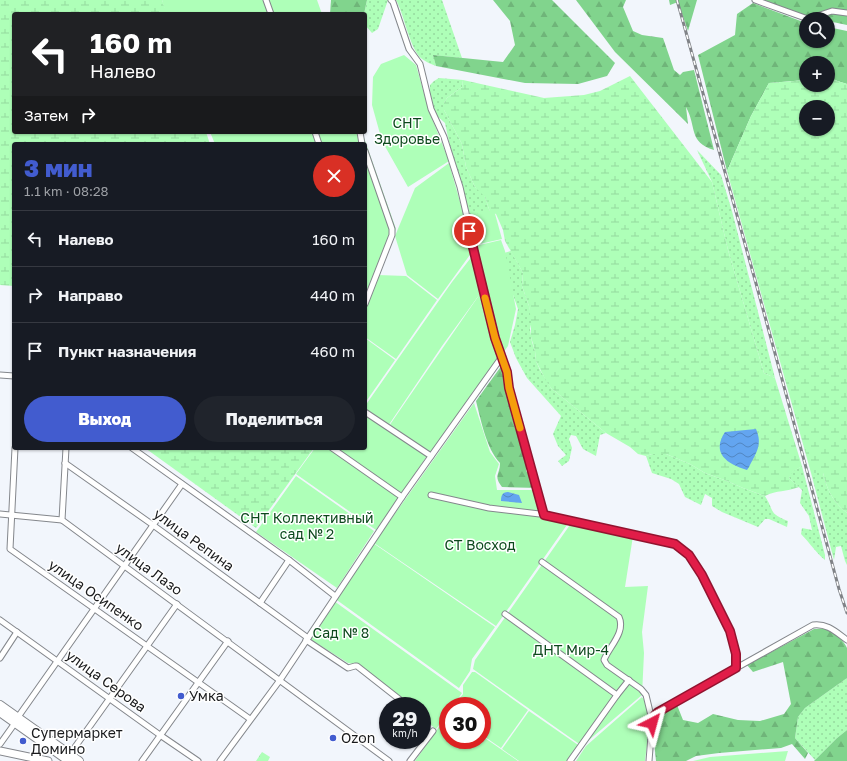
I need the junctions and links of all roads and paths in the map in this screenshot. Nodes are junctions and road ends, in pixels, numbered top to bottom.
1 (266, 0) edge
2 (391, 0) edge
3 (755, 0) edge
4 (270, 12) edge
5 (847, 13) edge
6 (367, 157) edge
7 (367, 299) edge
8 (501, 358) junction
9 (0, 375) edge
10 (12, 376) edge
11 (367, 413) edge
12 (15, 450) edge
13 (66, 450) edge
14 (135, 450) edge
15 (335, 450) edge
16 (431, 456) junction
17 (65, 463) junction
18 (182, 484) junction
19 (431, 495) dead end
20 (402, 497) junction
21 (0, 514) edge
22 (11, 514) junction
23 (544, 515) junction
24 (62, 520) junction
25 (154, 524) junction
26 (289, 560) junction
27 (542, 562) dead end
28 (124, 567) junction
29 (335, 596) junction
30 (260, 603) junction
31 (177, 604) junction
32 (94, 608) junction
33 (506, 614) dead end
34 (0, 620) edge
35 (17, 632) junction
36 (307, 639) junction
37 (847, 640) edge
38 (228, 641) junction
39 (147, 646) junction
40 (0, 658) edge
41 (57, 661) junction
42 (736, 668) junction
43 (280, 680) junction
44 (629, 680) junction
45 (198, 683) junction
46 (617, 695) junction
47 (396, 697) edge
48 (110, 698) junction
49 (0, 704) edge
50 (0, 712) edge
51 (250, 718) junction
52 (16, 720) junction
53 (653, 721) junction
54 (433, 731) dead end
55 (160, 735) junction
56 (0, 744) edge
57 (0, 751) edge
58 (69, 758) edge
59 (48, 761) edge
60 (79, 761) edge
61 (142, 761) edge
62 (198, 761) edge
63 (220, 761) edge
64 (389, 761) edge
65 (410, 761) edge
66 (570, 761) edge
67 (649, 761) edge

1 - 4 street
2 - 8 street
3 - 5 street
6 - 7 street
8 - 16 street
8 - 23 street
9 - 10 street
11 - 16 street
12 - 22 street, улица Осипенко
13 - 17 street
14 - 18 street
15 - 20 street
16 - 20 street
17 - 24 street
17 - 25 street, улица Репина
18 - 25 street
18 - 26 street
19 - 23 street
20 - 29 street
21 - 22 street
22 - 24 street
22 - 32 street, улица Осипенко
23 - 42 street
24 - 28 street, улица Лазо
25 - 28 street
25 - 30 street, улица Репина
26 - 29 street
26 - 30 street
27 - 44 street
28 - 31 street, улица Лазо
28 - 32 street
29 - 36 street
30 - 36 street, улица Репина
31 - 38 street, улица Лазо
31 - 39 street
32 - 39 street, улица Осипенко
32 - 41 street
33 - 46 street
34 - 35 street, улица Серова
35 - 40 street
35 - 41 street, улица Серова
36 - 43 street
36 - 47 street, улица Репина
37 - 42 street
38 - 43 street, улица Лазо
38 - 45 street
39 - 45 street, улица Осипенко
39 - 48 street
41 - 48 street, улица Серова
41 - 52 street
42 - 53 street
43 - 51 street
43 - 64 street, улица Лазо
44 - 46 street
44 - 53 street
45 - 51 street, улица Осипенко
45 - 55 street
46 - 66 street
48 - 55 street, улица Серова
48 - 58 street
49 - 52 main road
50 - 52 main road
51 - 63 street
52 - 56 street
52 - 58 main road
53 - 67 street
54 - 65 street
55 - 61 street
55 - 62 street, улица Серова
57 - 59 street
58 - 60 main road

